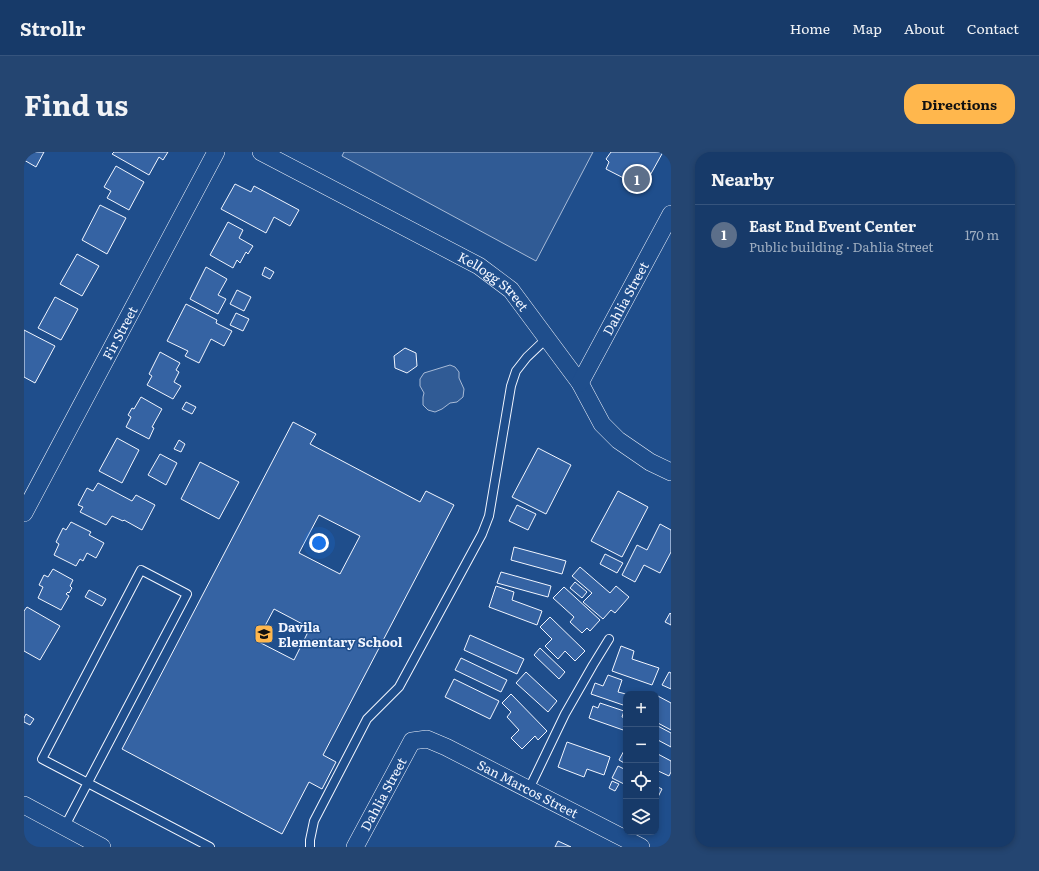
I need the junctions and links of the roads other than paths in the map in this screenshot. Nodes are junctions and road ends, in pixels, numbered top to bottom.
1 (216, 152) edge
2 (261, 152) edge
3 (671, 214) edge
4 (547, 338) junction
5 (580, 383) junction
6 (671, 472) edge
7 (24, 513) edge
8 (608, 639) dead end
9 (412, 741) joint
10 (88, 783) junction
11 (529, 789) junction
12 (24, 805) edge
13 (65, 826) junction
14 (102, 847) edge
15 (210, 847) edge
16 (310, 847) edge
17 (355, 847) edge
18 (641, 847) edge

1 - 7 street, Fir Street
2 - 4 street, Kellogg Street
3 - 5 street, Dahlia Street
4 - 5 street, Kellogg Street
4 - 16 lane
5 - 6 street, Kellogg Street
8 - 11 lane
9 - 11 street, San Marcos Street
9 - 17 street, Dahlia Street
10 - 10 lane
10 - 13 lane
10 - 15 lane
11 - 18 street, San Marcos Street
12 - 13 street
13 - 14 street

